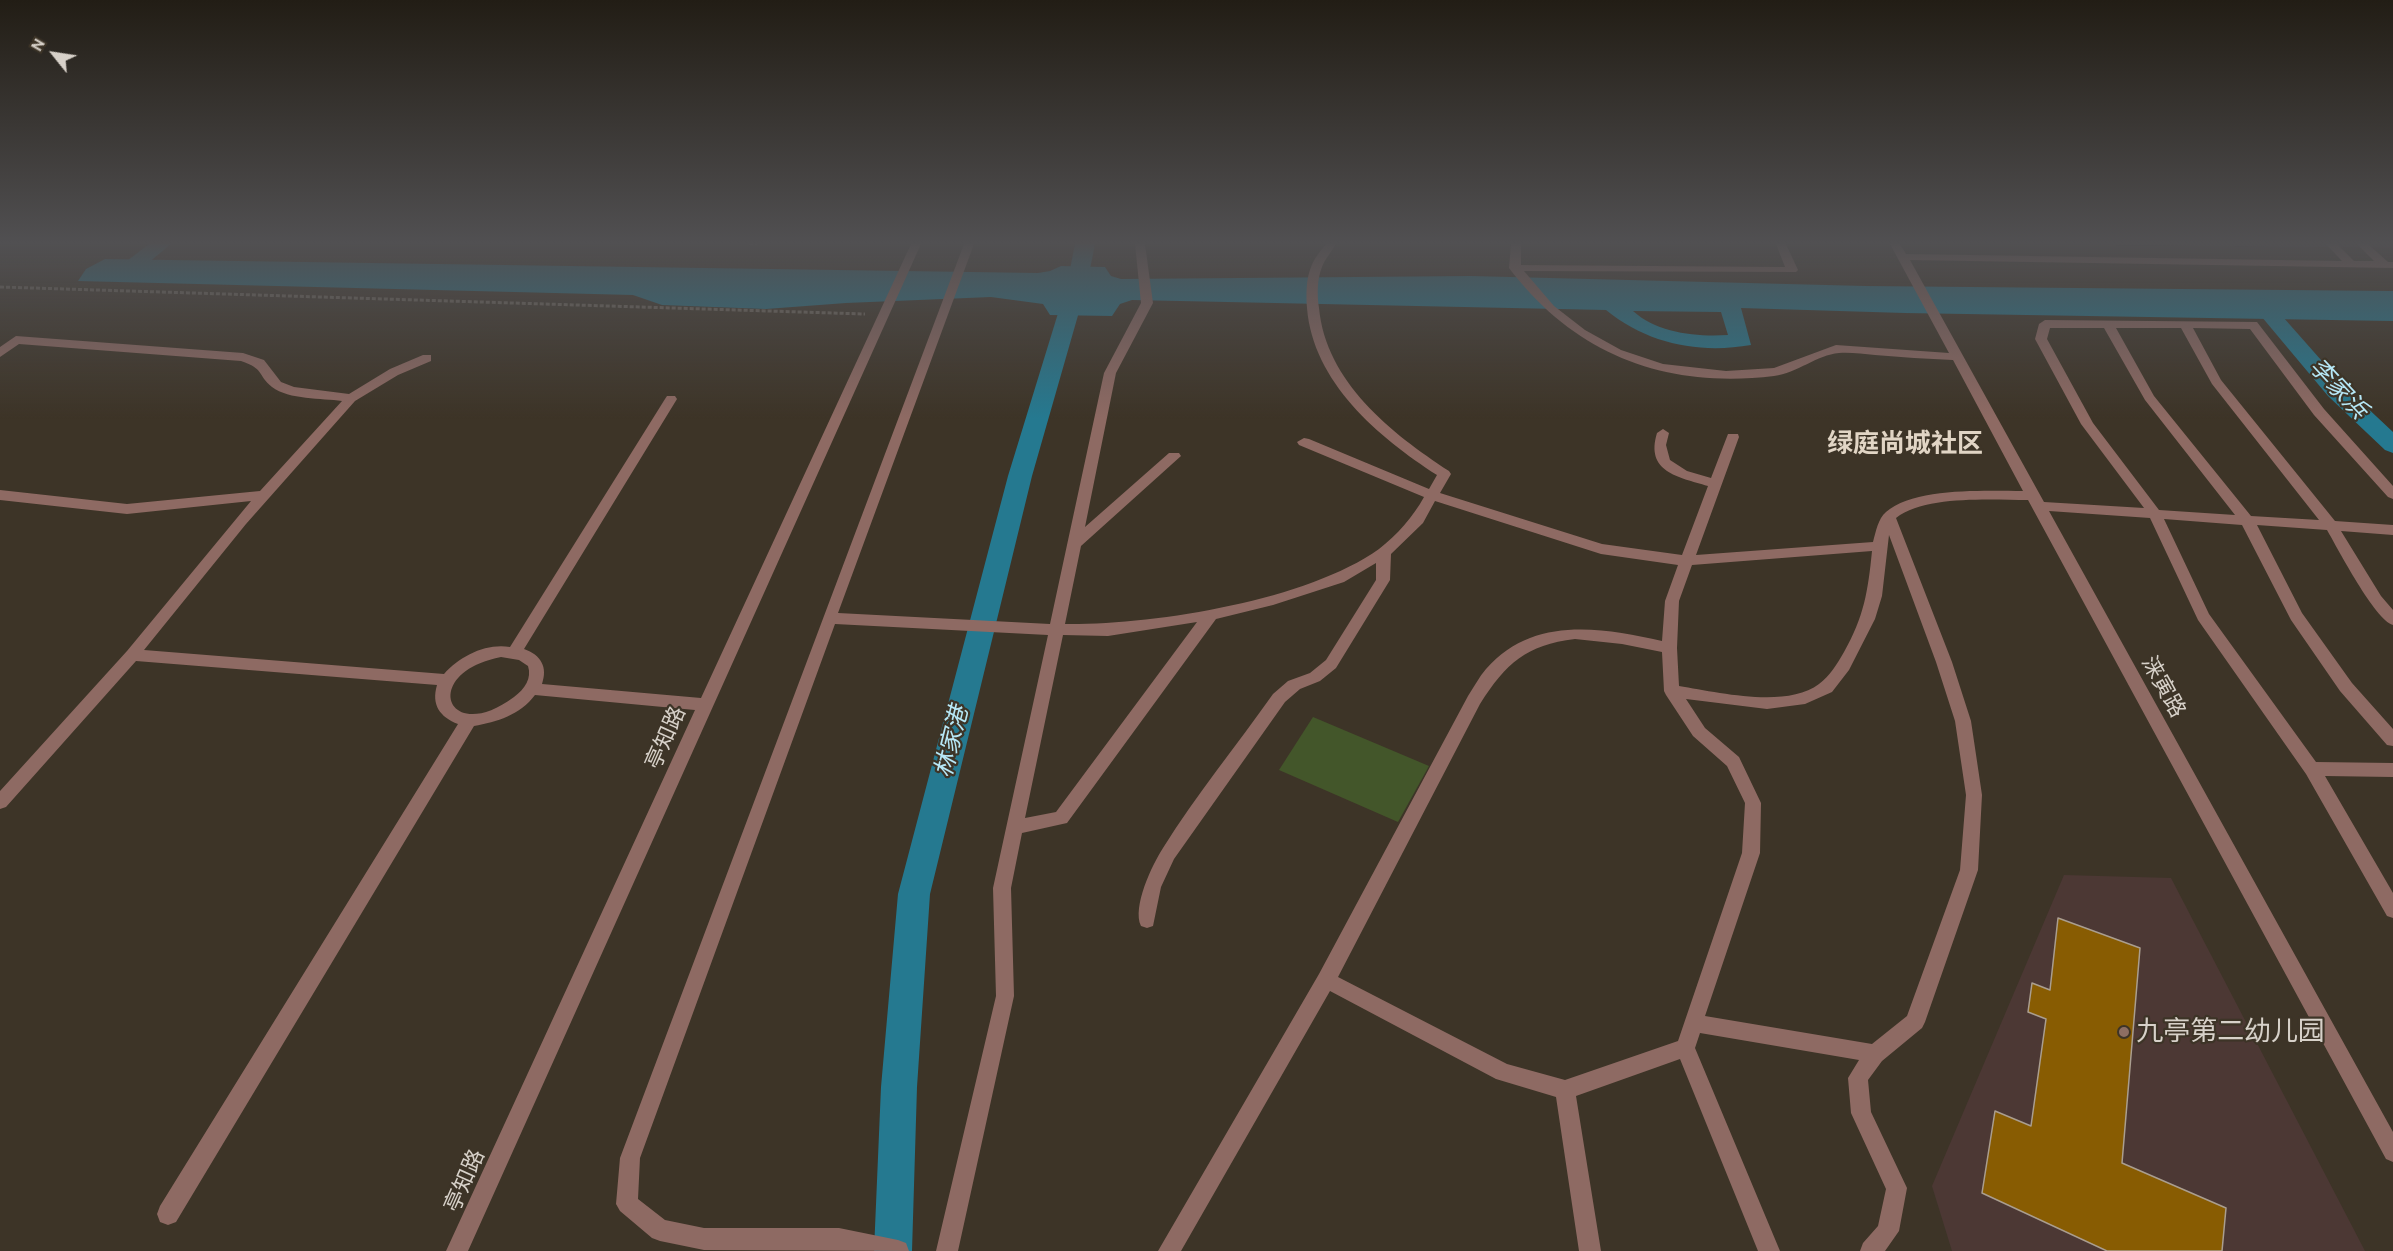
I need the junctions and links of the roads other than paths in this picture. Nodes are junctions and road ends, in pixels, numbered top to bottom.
1 (890, 302) edge
2 (946, 302) edge
3 (1147, 302) edge
4 (1311, 302) edge
5 (1545, 302) edge
6 (1925, 302) edge
7 (2108, 324) junction
8 (2185, 325) junction
9 (0, 353) edge
10 (1955, 357) junction
11 (427, 358) dead end
12 (351, 398) junction
13 (671, 399) dead end
14 (1664, 433) dead end
15 (1733, 437) dead end
16 (1304, 442) dead end
17 (1174, 456) dead end
18 (1715, 484) junction
19 (2393, 494) edge
20 (0, 495) edge
21 (264, 495) junction
22 (1433, 496) junction
23 (2034, 500) junction
24 (2155, 514) junction
25 (1889, 517) junction
26 (2247, 520) junction
27 (2331, 526) junction
28 (2393, 530) edge
29 (1074, 544) junction
30 (1880, 546) junction
31 (1384, 552) junction
32 (1686, 561) junction
33 (1211, 615) junction
34 (829, 618) junction
35 (2393, 620) edge
36 (1056, 629) junction
37 (1669, 648) junction
38 (515, 651) junction
39 (132, 655) junction
40 (447, 680) junction
41 (533, 689) junction
42 (1672, 691) junction
43 (706, 705) junction
44 (469, 720) junction
45 (2393, 740) edge
46 (2312, 769) junction
47 (2393, 770) edge
48 (0, 802) edge
49 (1015, 828) junction
50 (2393, 910) edge
51 (1147, 920) dead end
52 (1326, 980) junction
53 (1694, 1023) junction
54 (1685, 1048) junction
55 (1875, 1054) junction
56 (1565, 1090) junction
57 (2393, 1152) edge
58 (168, 1214) dead end
59 (458, 1251) edge
60 (898, 1251) edge
61 (947, 1251) edge
62 (1169, 1251) edge
63 (1590, 1251) edge
64 (1769, 1251) edge
65 (1871, 1251) edge

1 - 43 street, 亭知路
2 - 34 street
3 - 29 street
4 - 22 street
5 - 10 street
6 - 10 street, 涞寅路
7 - 8 street
7 - 24 street
7 - 26 street
8 - 19 street
8 - 27 street
9 - 12 street
10 - 23 street, 涞寅路
11 - 12 street
12 - 21 street
13 - 38 street
14 - 18 street
15 - 18 street
16 - 22 street
17 - 29 street
18 - 32 street
20 - 21 street
21 - 39 street
22 - 31 street
22 - 32 street
23 - 24 street
23 - 25 street
23 - 57 street, 涞寅路
24 - 26 street
24 - 46 street
25 - 30 street
25 - 55 street
26 - 27 street
26 - 45 street
27 - 28 street
27 - 35 street
29 - 36 street
30 - 32 street
30 - 42 street
31 - 33 street
31 - 51 street
32 - 37 street
33 - 36 street
33 - 49 street
34 - 36 street
34 - 60 street
36 - 49 street
37 - 42 street
37 - 52 street
38 - 40 street
38 - 41 street
39 - 40 street
39 - 48 street
40 - 44 street
41 - 43 street
41 - 44 street
42 - 53 street
43 - 59 street, 亭知路
44 - 58 street
46 - 47 street
46 - 50 street
49 - 61 street
52 - 56 street
52 - 62 street
53 - 54 street
53 - 55 street
54 - 56 street
54 - 64 street
55 - 65 street
56 - 63 street

